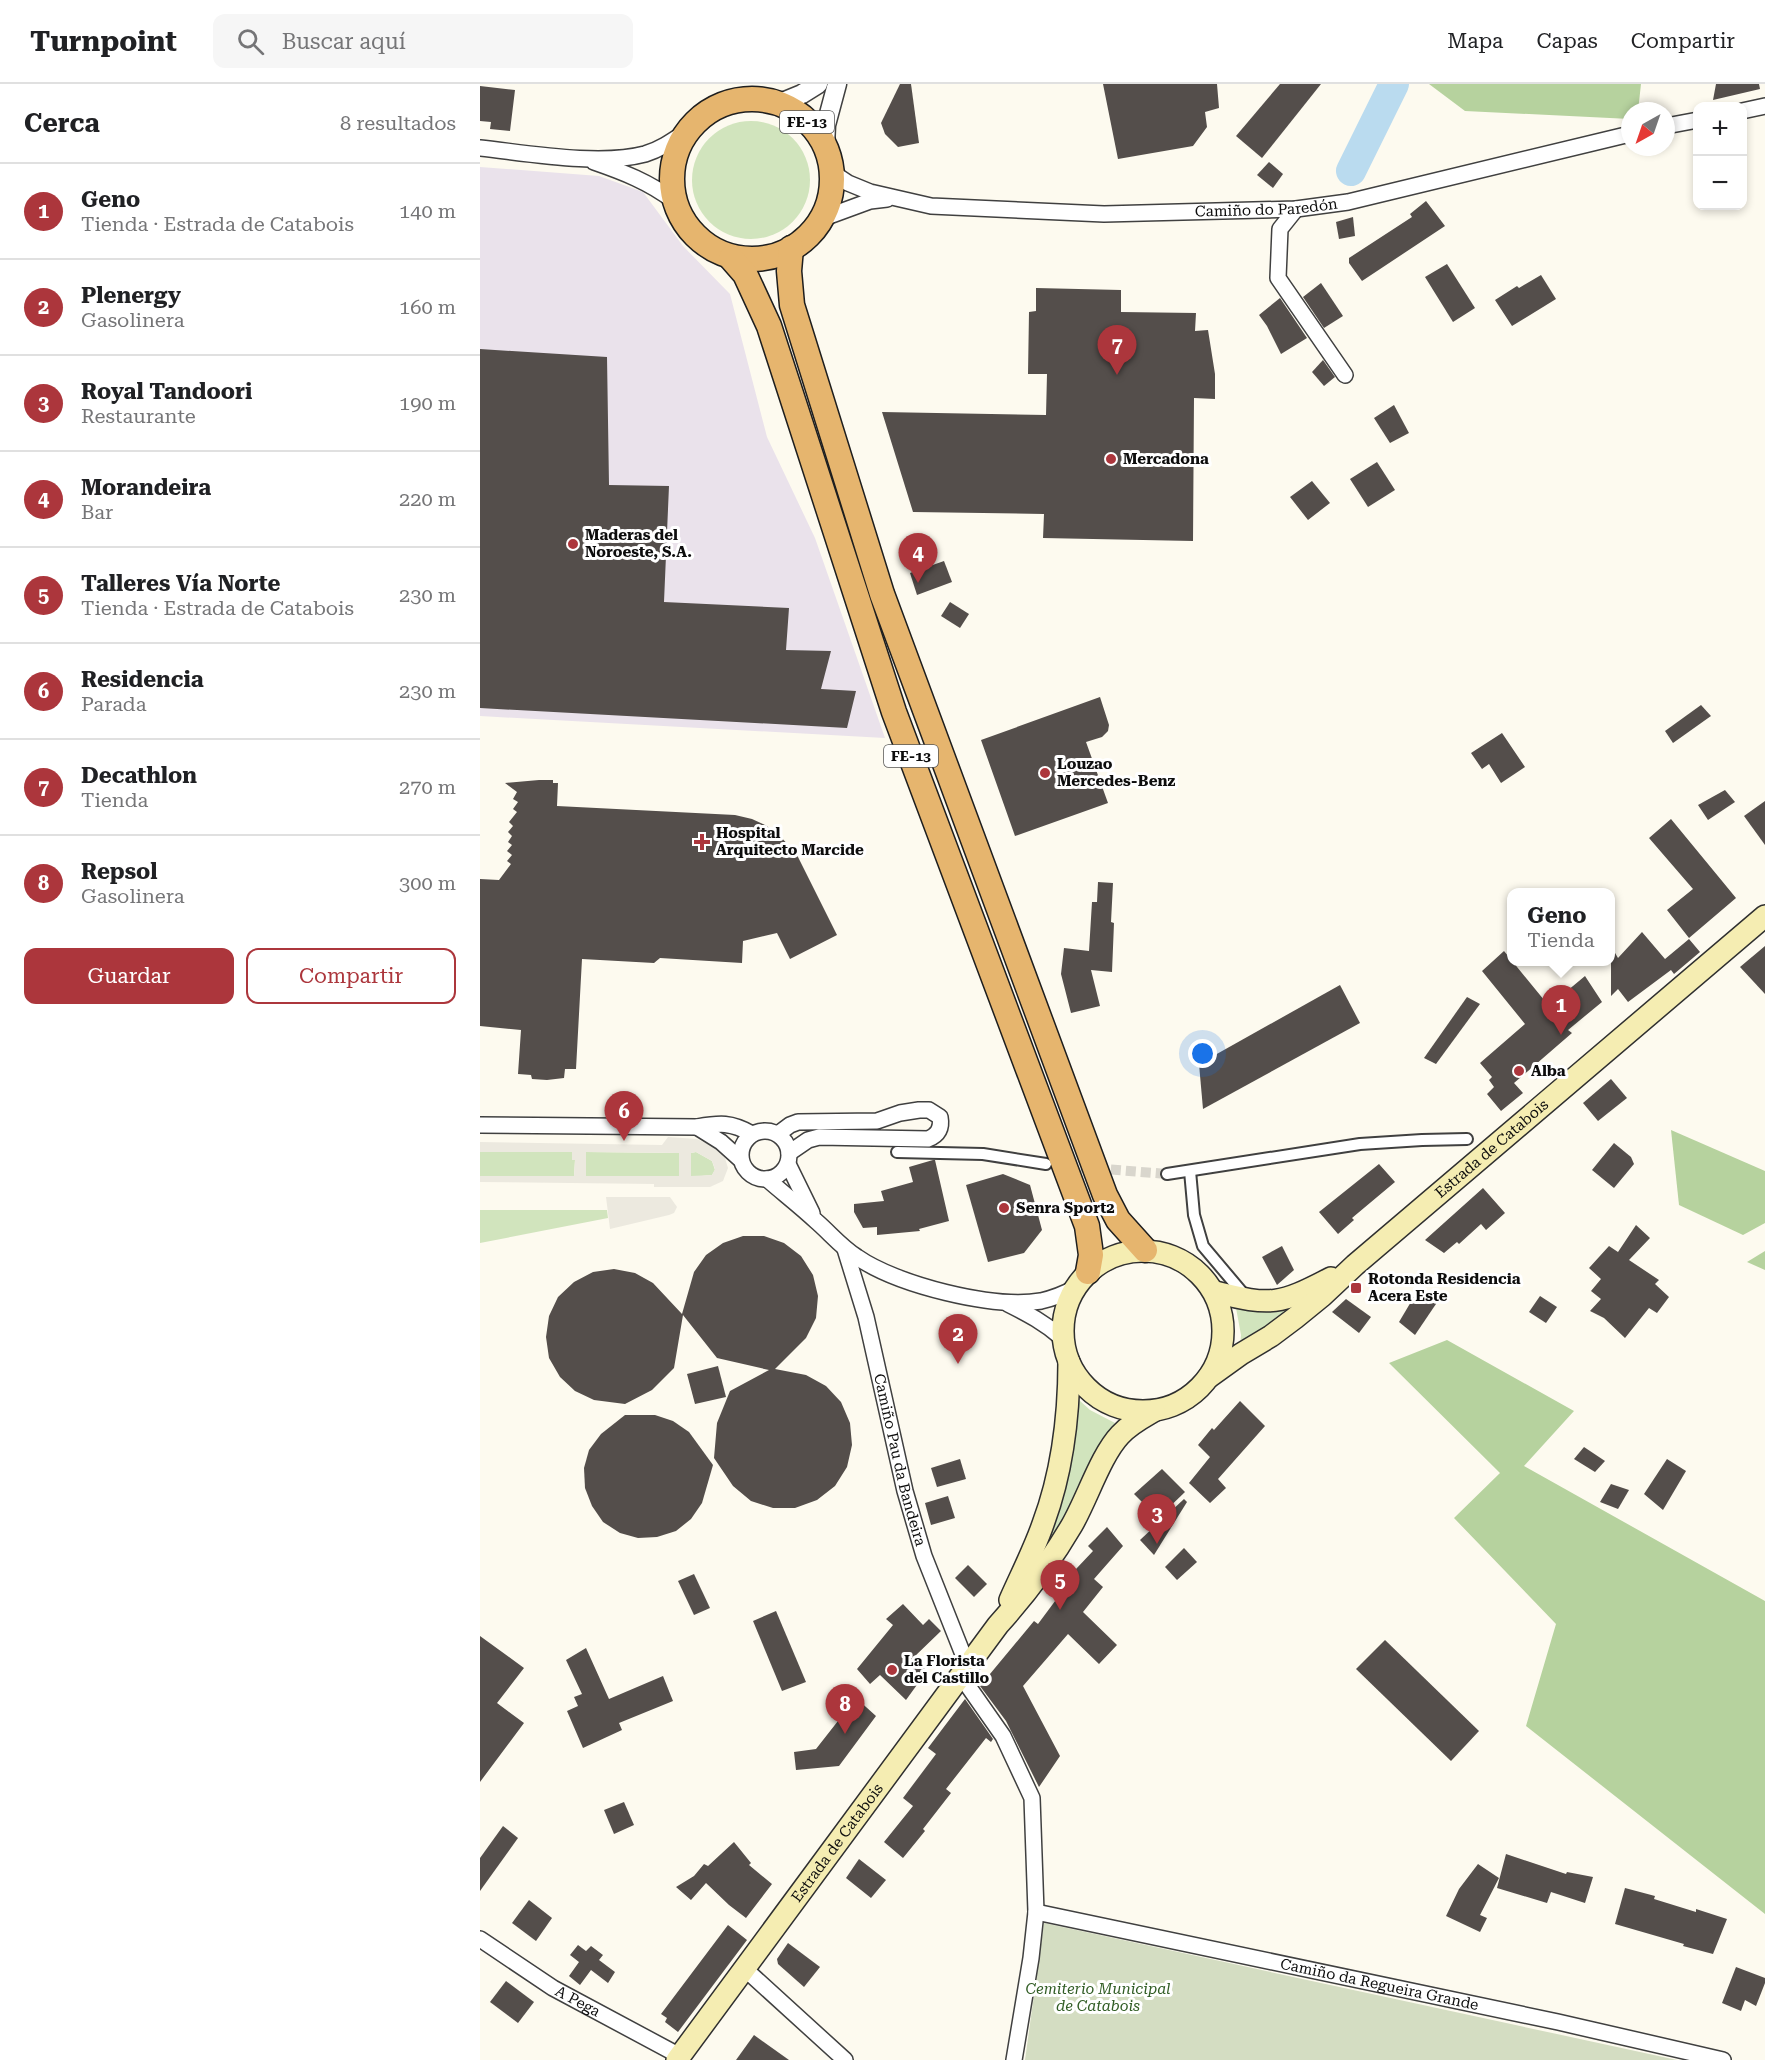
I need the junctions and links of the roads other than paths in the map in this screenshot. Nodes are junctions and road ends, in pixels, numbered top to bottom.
1 (721, 84) edge
2 (818, 84) edge
3 (837, 84) edge
4 (768, 95) edge
5 (1765, 106) edge
6 (1747, 110) edge
7 (708, 113) junction
8 (1693, 121) edge
9 (1675, 124) edge
10 (690, 129) junction
11 (1621, 136) edge
12 (825, 146) junction
13 (480, 148) edge
14 (579, 158) junction
15 (833, 173) junction
16 (893, 199) junction
17 (674, 201) junction
18 (1296, 209) junction
19 (821, 219) junction
20 (791, 248) junction
21 (731, 258) junction
22 (1345, 375) dead end
23 (1765, 916) edge
24 (480, 1125) edge
25 (697, 1126) junction
26 (752, 1134) junction
27 (778, 1134) junction
28 (1467, 1139) dead end
29 (897, 1152) dead end
30 (788, 1159) junction
31 (741, 1160) junction
32 (1047, 1164) dead end
33 (1190, 1171) junction
34 (1167, 1174) tunnel mouth
35 (767, 1179) junction
36 (816, 1221) junction
37 (1139, 1244) junction
38 (845, 1249) junction
39 (1355, 1265) junction
40 (1085, 1272) junction
41 (1215, 1292) junction
42 (1249, 1300) junction
43 (999, 1301) junction
44 (1062, 1338) junction
45 (1069, 1361) junction
46 (1209, 1377) junction
47 (1154, 1411) junction
48 (998, 1625) junction
49 (964, 1671) junction
50 (1036, 1912) junction
51 (480, 1939) edge
52 (745, 1969) junction
53 (679, 2058) edge
54 (844, 2060) edge
55 (1014, 2060) edge
56 (1723, 2060) edge

1 - 7 highway, FE-13
2 - 4 street
3 - 12 street
4 - 7 highway, FE-13
4 - 12 highway, FE-13
5 - 6 street
7 - 10 highway, FE-13
8 - 9 street
10 - 14 street
10 - 17 highway, FE-13
11 - 18 street, Camiño do Paredón
12 - 15 highway, FE-13
13 - 14 street
14 - 17 street
15 - 16 street
15 - 19 highway, FE-13
16 - 18 street, Camiño do Paredón
16 - 19 street
17 - 21 highway, FE-13
18 - 22 street
19 - 20 highway, FE-13
20 - 21 highway, FE-13
20 - 37 highway, FE-13
21 - 40 highway, FE-13
23 - 39 main road, Estrada de Catabois
24 - 25 street
25 - 26 street
25 - 31 street
26 - 27 street
26 - 31 street
27 - 30 street
27 - 30 street
28 - 33 street
29 - 32 street
30 - 35 street
30 - 36 street
31 - 35 street
33 - 34 street
33 - 42 street
35 - 36 street
36 - 38 street
37 - 40 main road
37 - 41 main road
38 - 43 street
38 - 49 street, Camiño Pau da Bandeira
39 - 42 main road, Estrada de Catabois
39 - 46 main road, Estrada de Catabois
40 - 43 street
40 - 44 main road, Estrada de Catabois
41 - 42 main road, Estrada de Catabois
41 - 46 main road, Estrada de Catabois
43 - 44 street
44 - 45 main road, Estrada de Catabois
45 - 47 main road, Estrada de Catabois
45 - 48 main road, Estrada de Catabois
46 - 47 main road, Estrada de Catabois
47 - 48 main road, Estrada de Catabois
48 - 49 main road, Estrada de Catabois
49 - 50 street, Camiño Pau da Bandeira
49 - 52 main road, Estrada de Catabois
50 - 55 street, Camiño Pau da Bandeira
50 - 56 street, Camiño da Regueira Grande
51 - 53 street, A Pega
52 - 53 main road, Estrada de Catabois
52 - 54 street

